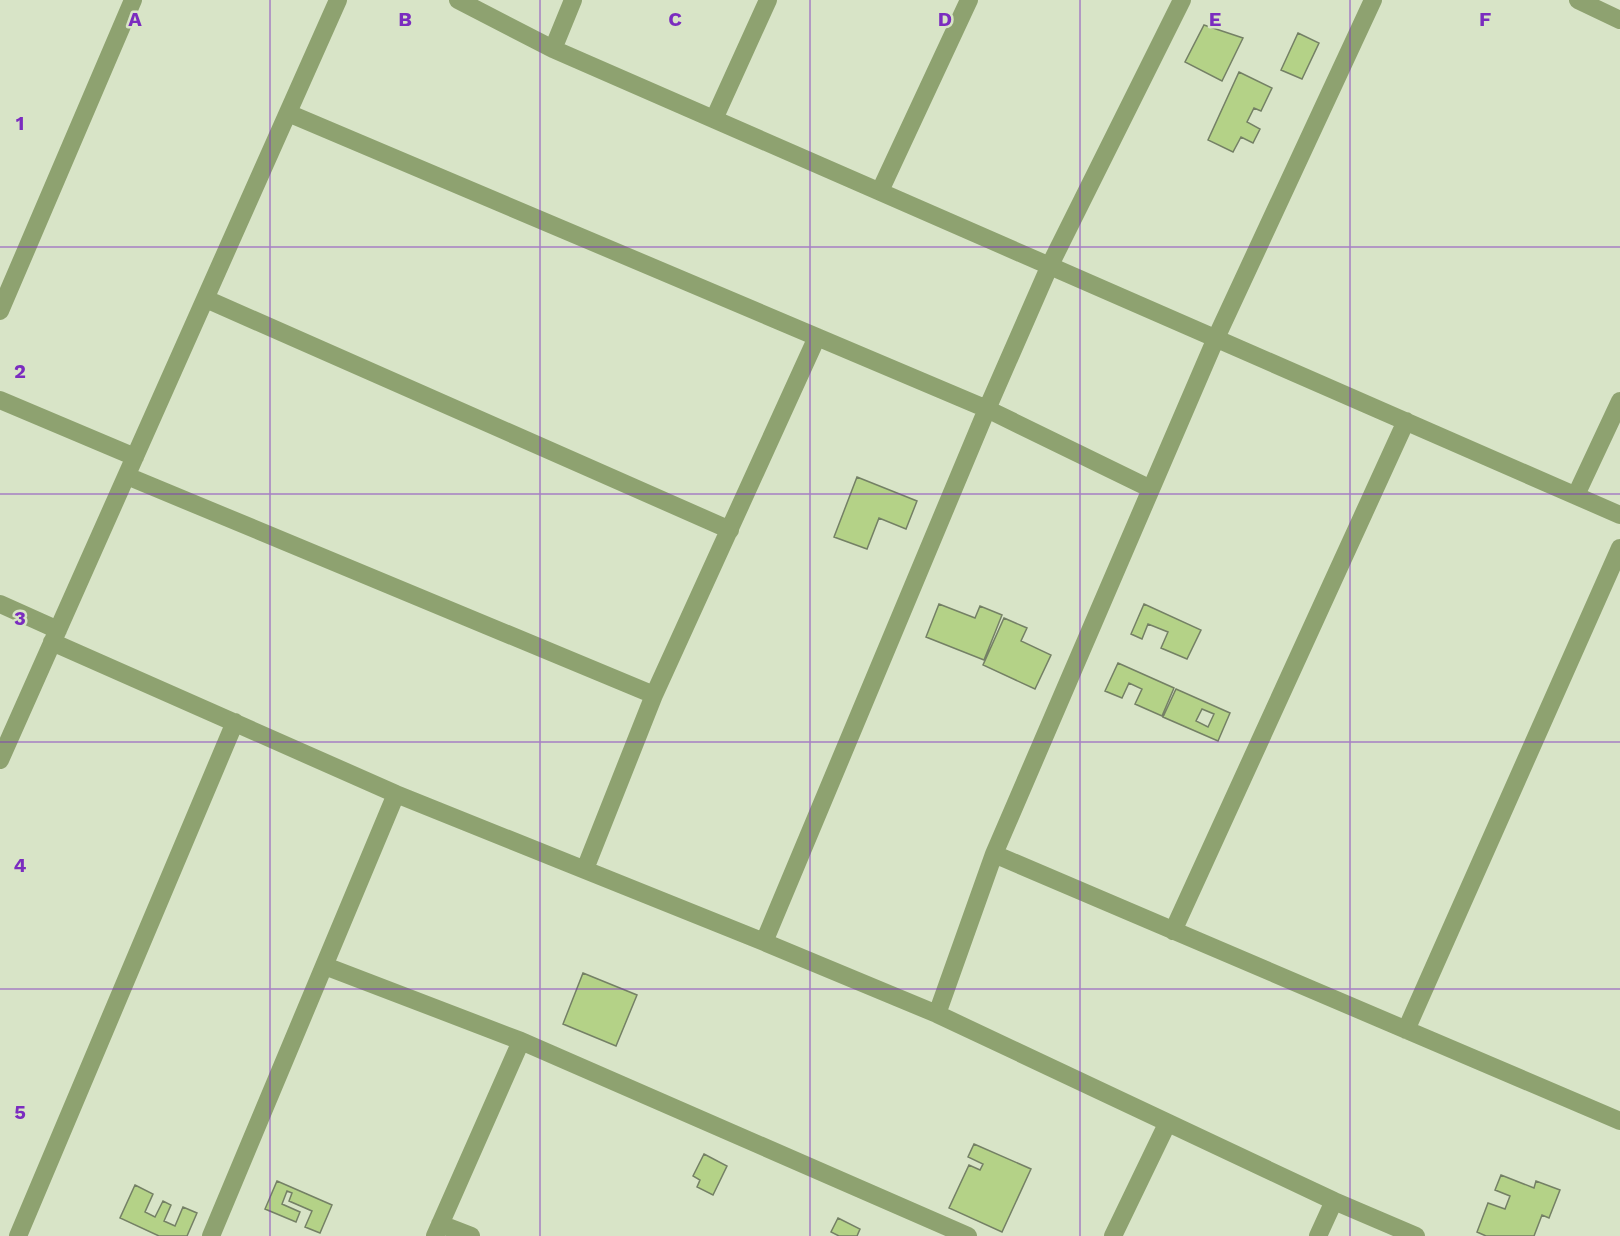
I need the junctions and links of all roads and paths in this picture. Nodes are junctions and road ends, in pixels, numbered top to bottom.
1 (133, 0) edge
2 (338, 0) edge
3 (458, 0) edge
4 (573, 0) edge
5 (768, 0) edge
6 (969, 0) edge
7 (1182, 0) edge
8 (1373, 0) edge
9 (1578, 0) edge
10 (1620, 20) edge
11 (553, 49) junction
12 (288, 114) junction
13 (714, 119) junction
14 (880, 191) junction
15 (1050, 266) junction
16 (206, 299) junction
17 (0, 311) edge
18 (817, 337) junction
19 (1216, 338) junction
20 (0, 400) edge
21 (1620, 401) edge
22 (987, 409) junction
23 (1406, 421) junction
24 (135, 457) junction
25 (127, 476) junction
26 (1151, 489) junction
27 (1576, 495) junction
28 (1620, 515) edge
29 (730, 530) junction
30 (1620, 548) edge
31 (0, 604) edge
32 (55, 636) junction
33 (654, 695) junction
34 (235, 722) junction
35 (0, 760) edge
36 (396, 794) junction
37 (994, 854) junction
38 (585, 868) junction
39 (1173, 931) junction
40 (764, 942) junction
41 (325, 966) junction
42 (938, 1014) junction
43 (1406, 1030) junction
44 (521, 1041) junction
45 (1620, 1121) edge
46 (1167, 1124) junction
47 (1334, 1201) junction
48 (437, 1230) edge
49 (18, 1236) edge
50 (211, 1236) edge
51 (471, 1236) edge
52 (968, 1236) edge
53 (1113, 1236) edge
54 (1318, 1236) edge
55 (1416, 1236) edge

1 - 17 street
2 - 12 street
3 - 11 street
4 - 11 street
5 - 13 street
6 - 14 street
7 - 15 street
8 - 19 street
9 - 10 street
11 - 13 street
12 - 16 street
12 - 18 street
13 - 14 street
14 - 15 street
15 - 19 street
15 - 22 street
16 - 24 street
16 - 29 street
18 - 22 street
18 - 29 street
19 - 23 street
19 - 26 street
20 - 24 street
21 - 27 street
22 - 26 street
22 - 40 street
23 - 27 street
23 - 39 street
24 - 25 street
25 - 32 street
25 - 33 street
26 - 37 street
27 - 28 street
29 - 33 street
30 - 43 street
31 - 32 street
32 - 34 street
32 - 35 street
33 - 38 street
34 - 36 street
34 - 49 street
36 - 38 street
36 - 41 street
37 - 39 street
37 - 42 street
38 - 40 street
39 - 43 street
40 - 42 street
41 - 44 street
41 - 50 street
42 - 46 street
43 - 45 street
44 - 48 street
44 - 52 street
46 - 47 street
46 - 53 street
47 - 54 street
47 - 55 street
48 - 51 street

